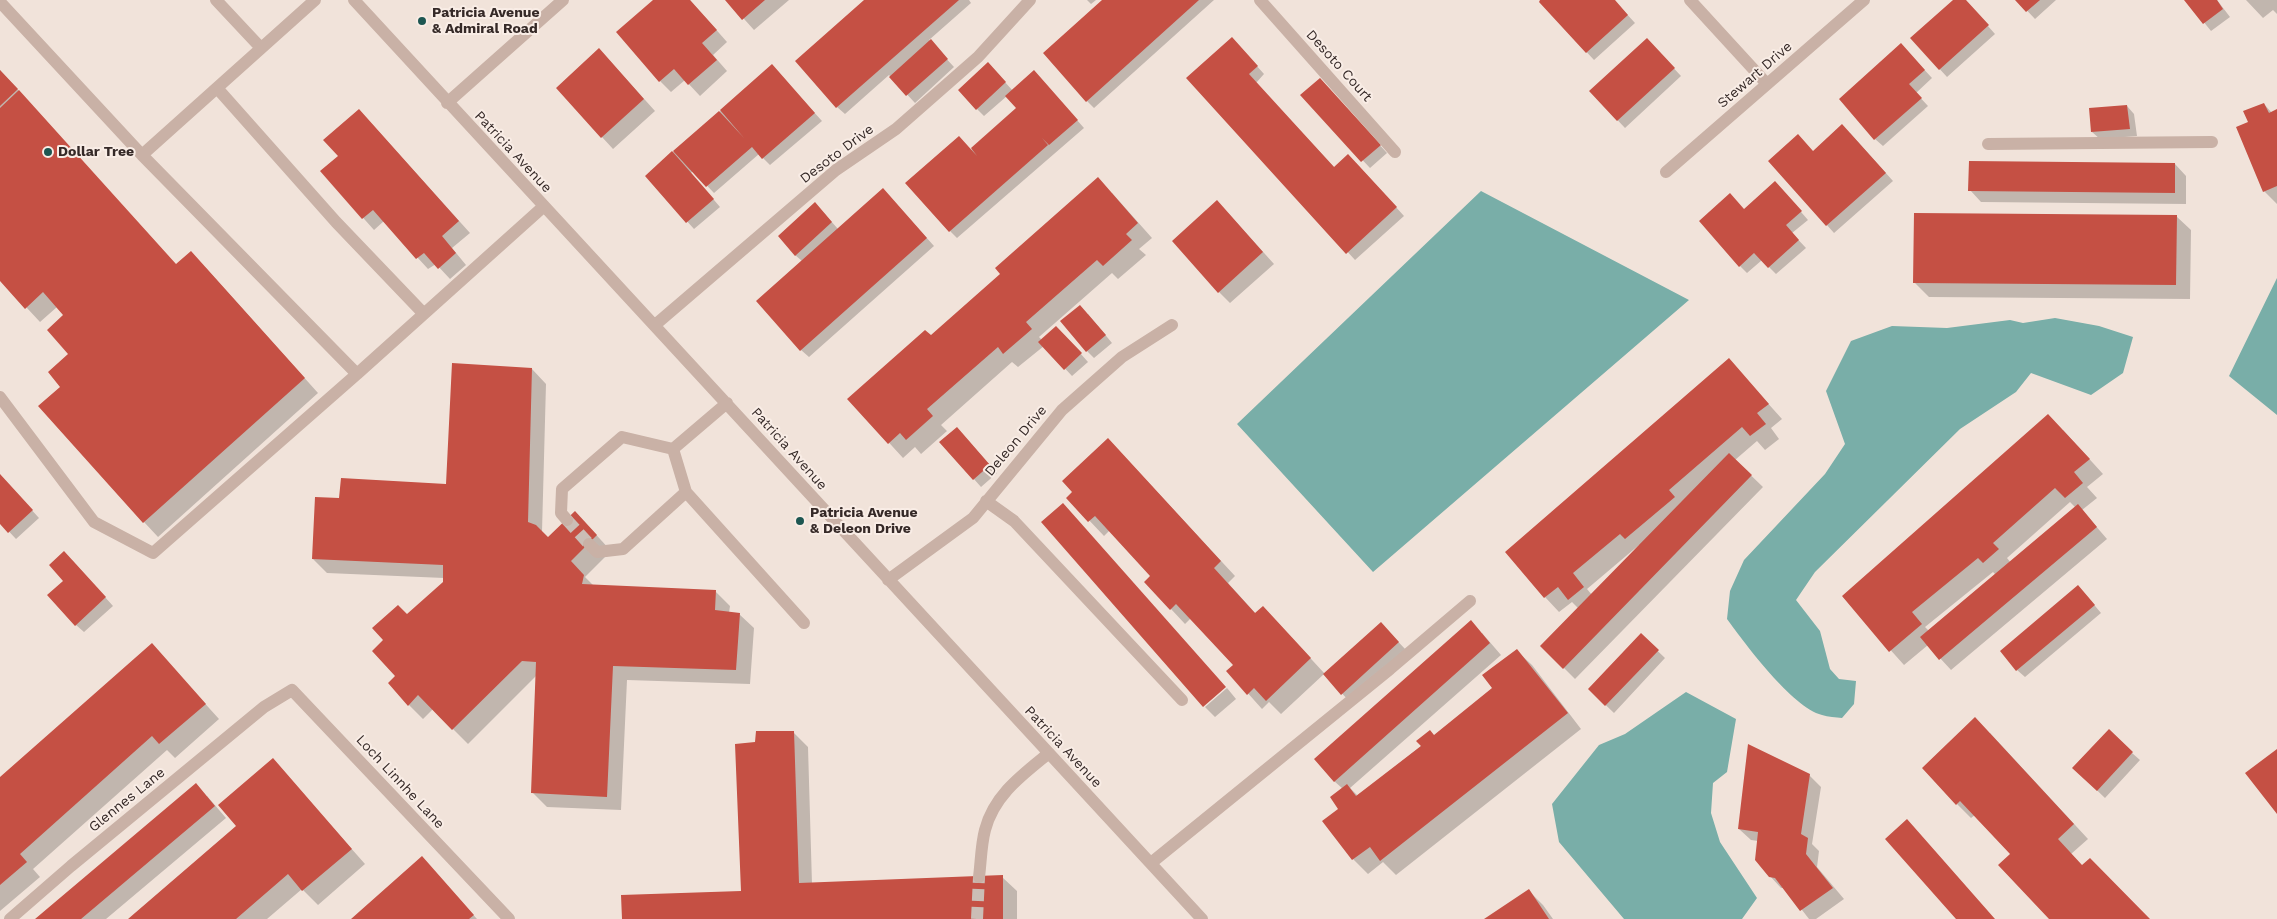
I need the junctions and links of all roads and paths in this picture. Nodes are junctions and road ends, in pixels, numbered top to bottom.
1 (216, 0) edge
2 (315, 0) edge
3 (354, 0) edge
4 (564, 0) edge
5 (1030, 0) edge
6 (1260, 0) edge
7 (1690, 0) edge
8 (1864, 0) edge
9 (0, 2) edge
10 (261, 48) junction
11 (1767, 84) junction
12 (217, 88) junction
13 (447, 102) junction
14 (2212, 142) dead end
15 (1988, 144) dead end
16 (1395, 152) dead end
17 (142, 155) junction
18 (1666, 172) dead end
19 (543, 207) junction
20 (424, 314) junction
21 (655, 325) junction
22 (1172, 325) dead end
23 (357, 374) junction
24 (0, 398) edge
25 (727, 403) junction
26 (673, 450) junction
27 (686, 492) junction
28 (986, 501) junction
29 (567, 520) tunnel mouth
30 (589, 544) tunnel mouth
31 (888, 580) junction
32 (1470, 601) dead end
33 (804, 623) dead end
34 (1182, 700) dead end
35 (264, 707) joint
36 (1049, 754) junction
37 (1151, 863) junction
38 (979, 877) tunnel mouth
39 (10, 919) edge
40 (509, 919) edge
41 (1202, 919) edge

1 - 10 street
2 - 10 street
3 - 13 street, Patricia Avenue
4 - 13 street
5 - 21 street, Desoto Drive
6 - 16 street, Desoto Court
7 - 11 street
8 - 11 street, Stewart Drive
9 - 17 street
10 - 12 street
11 - 18 street, Stewart Drive
12 - 17 street
12 - 20 street
13 - 19 street, Patricia Avenue
14 - 15 street
17 - 23 street
19 - 20 street
19 - 21 street, Patricia Avenue
20 - 23 street
21 - 25 street, Patricia Avenue
22 - 28 street, Deleon Drive
23 - 24 street
25 - 26 street
25 - 31 street, Patricia Avenue
26 - 27 street
26 - 29 street
27 - 30 street
27 - 33 street
28 - 31 street, Deleon Drive
28 - 34 street
31 - 36 street, Patricia Avenue
32 - 37 street
35 - 39 street, Glennes Lane
35 - 40 street, Loch Linnhe Lane
36 - 37 street, Patricia Avenue
36 - 38 street
37 - 41 street, Patricia Avenue

